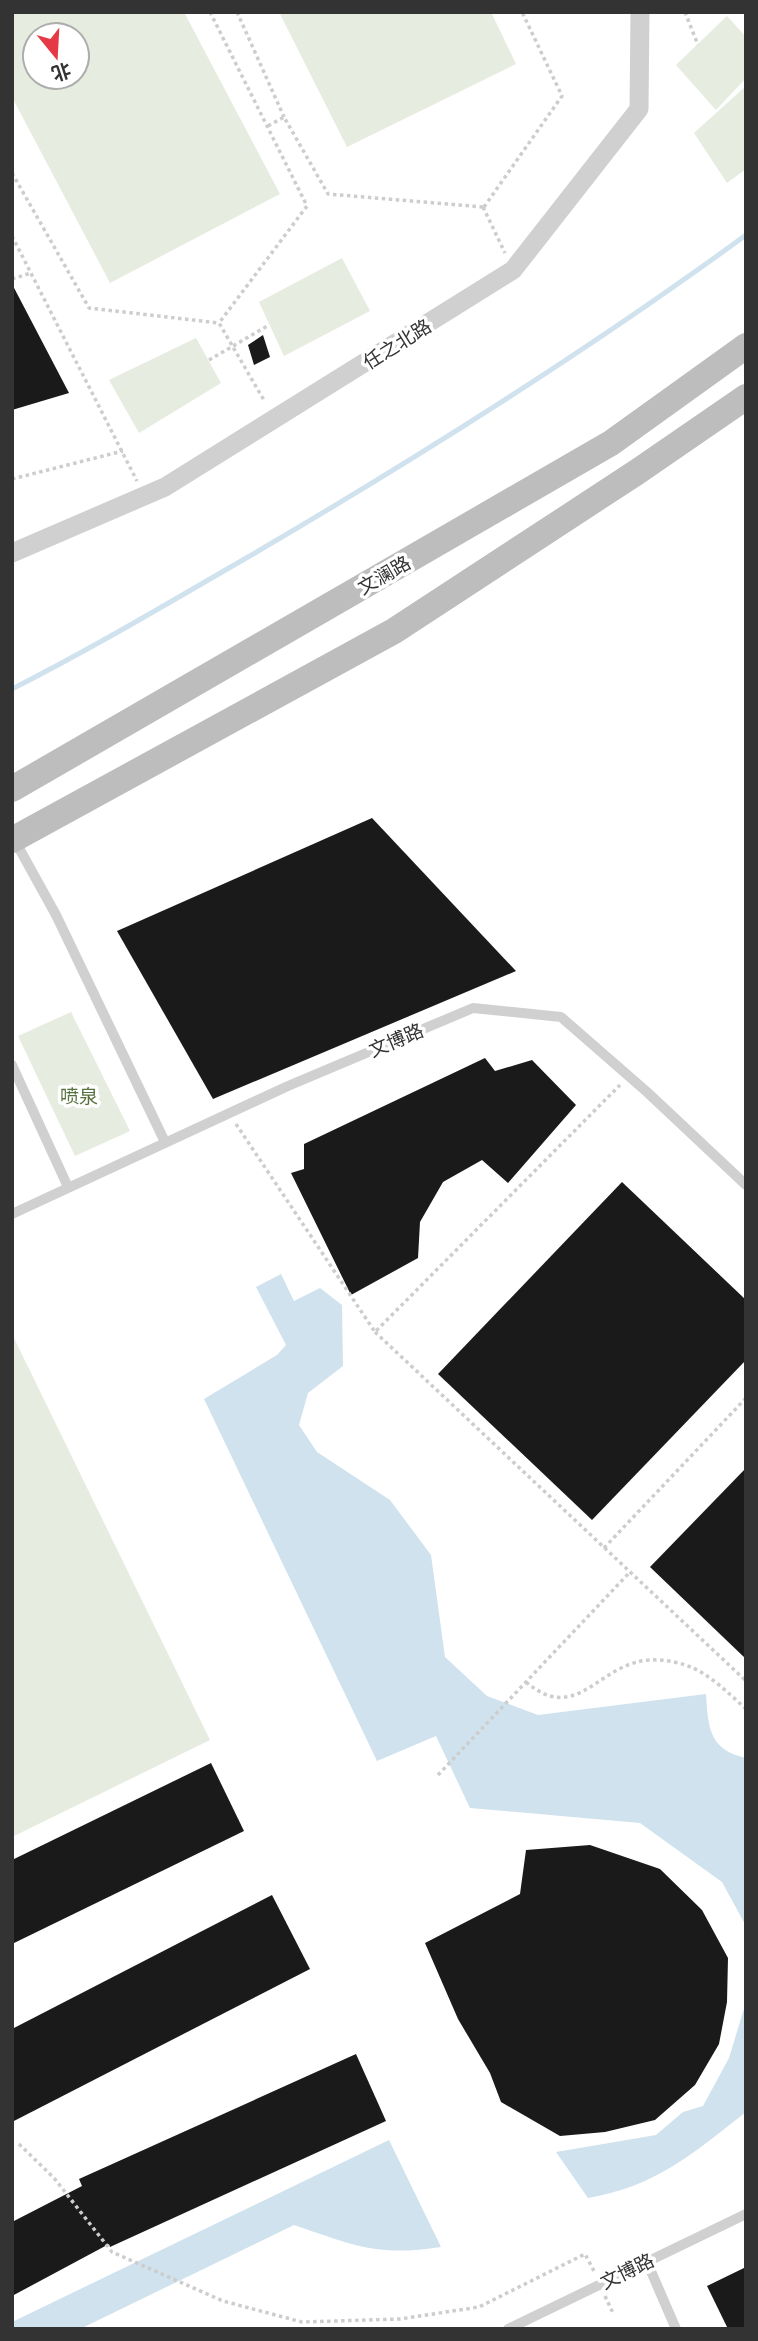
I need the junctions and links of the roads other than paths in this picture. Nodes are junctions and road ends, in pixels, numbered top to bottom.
1 (640, 12) edge
2 (746, 346) edge
3 (746, 397) edge
4 (12, 553) edge
5 (12, 789) edge
6 (13, 839) edge
7 (12, 1065) edge
8 (166, 1142) junction
9 (746, 1185) edge
10 (68, 1187) junction
11 (12, 1214) edge
12 (746, 2214) edge
13 (647, 2262) junction
14 (508, 2329) edge
15 (676, 2329) edge

1 - 4 street, 任之北路
2 - 5 main road, 文澜路
3 - 6 main road
6 - 8 lane
7 - 10 lane
8 - 9 lane, 文博路
8 - 10 lane, 文博路
10 - 11 lane, 文博路
12 - 13 lane, 文博路
13 - 14 lane, 文博路
13 - 15 lane

